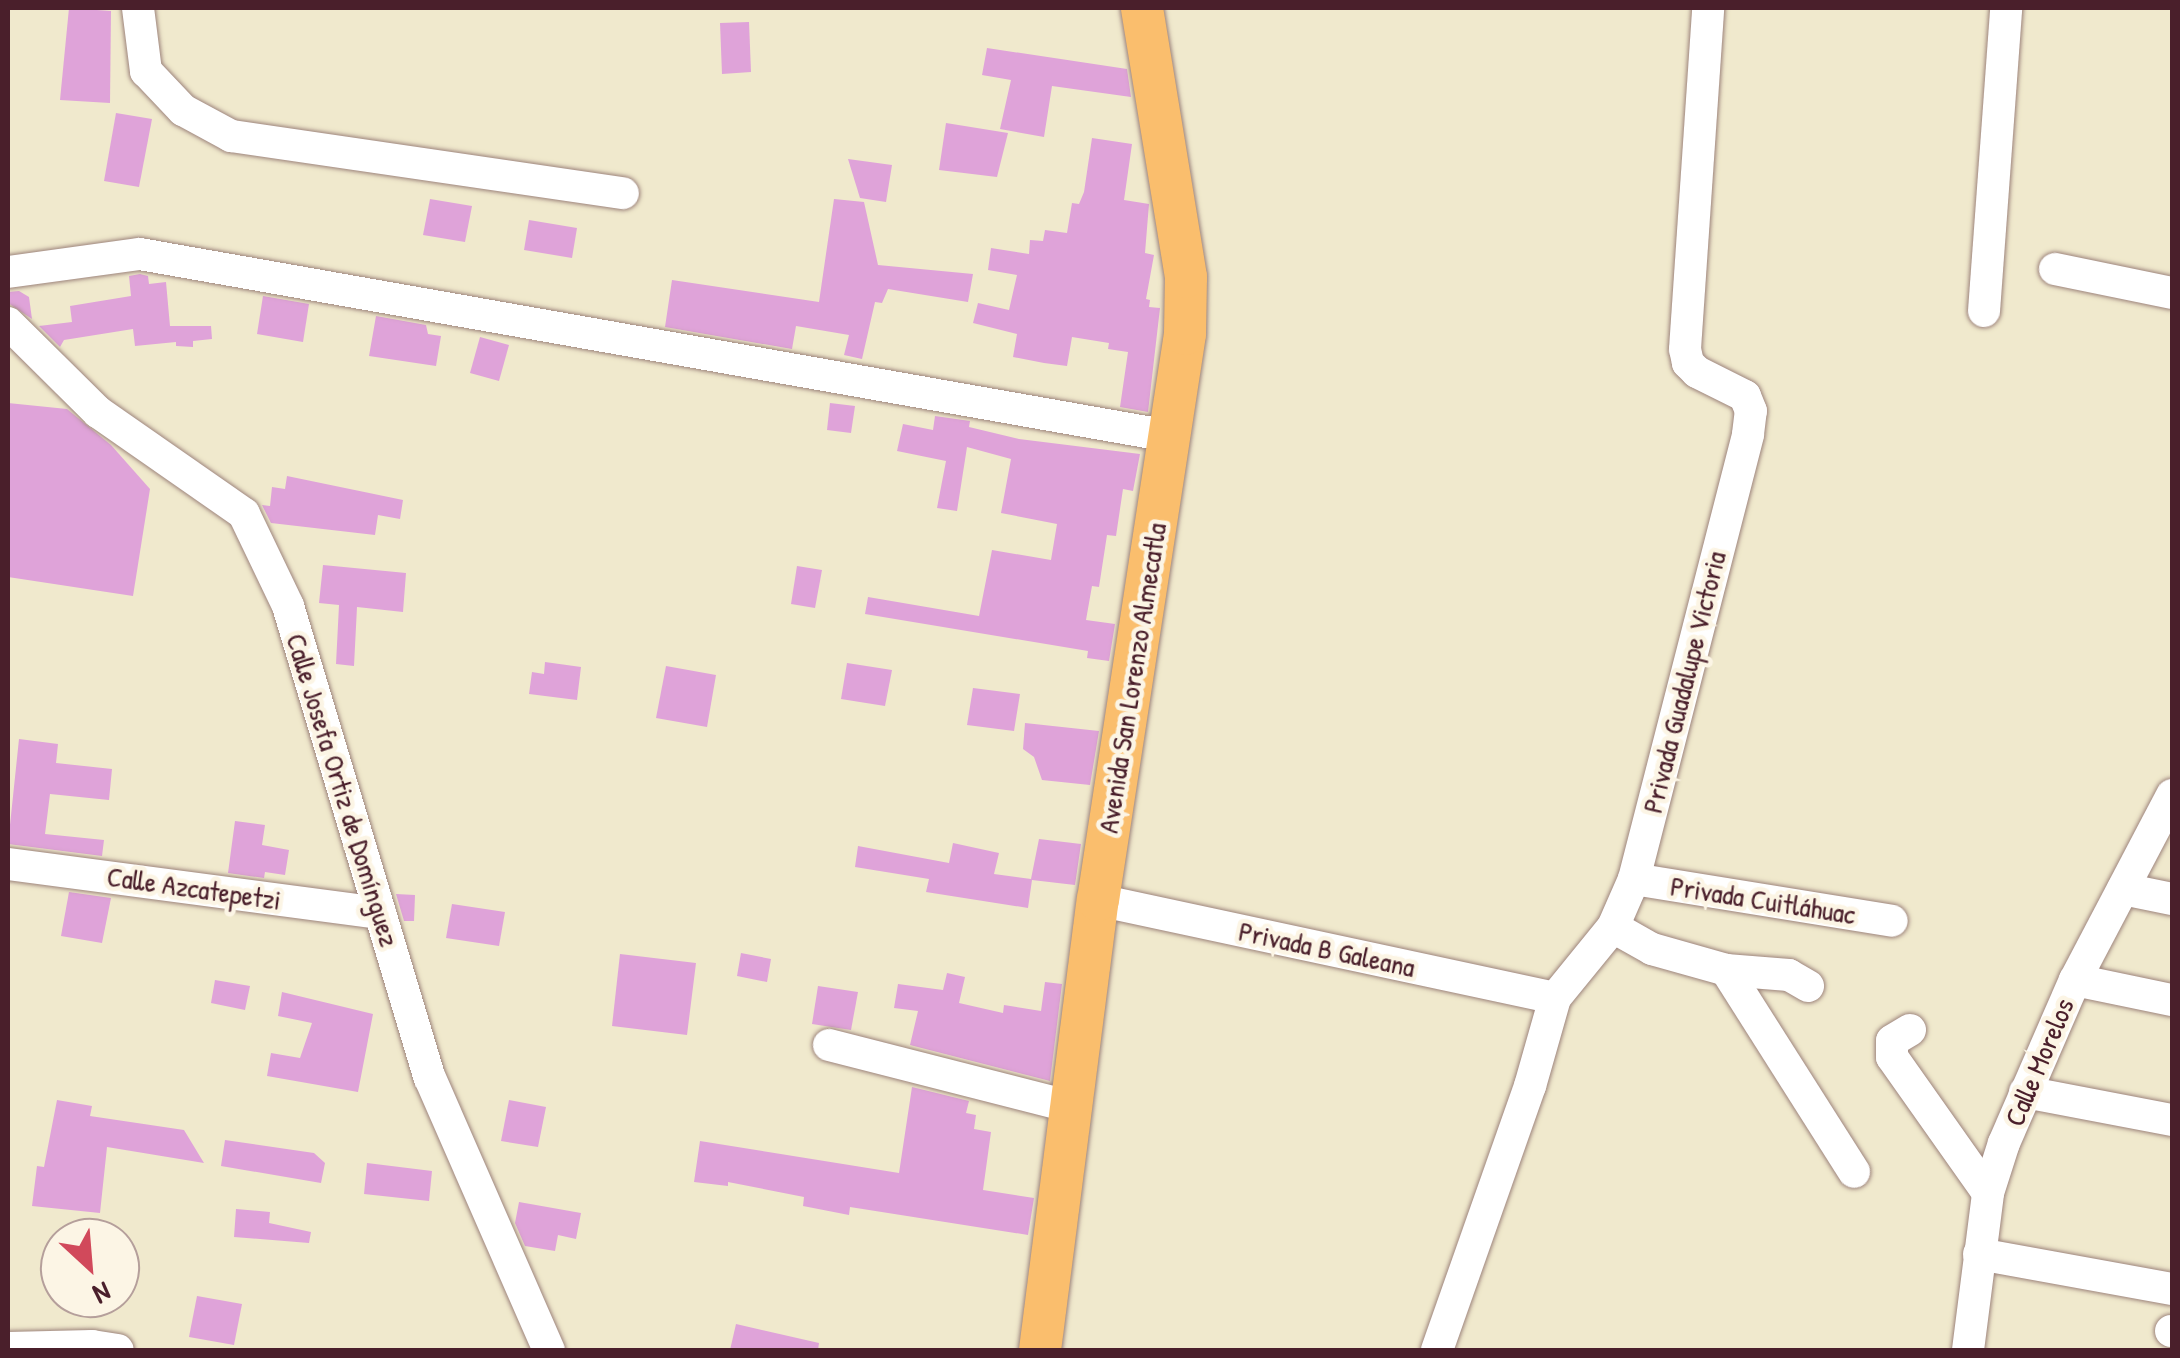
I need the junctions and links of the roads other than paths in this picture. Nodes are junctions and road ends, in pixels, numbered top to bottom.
1 (138, 8) edge
2 (1142, 8) edge
3 (1708, 8) edge
4 (2006, 8) edge
5 (624, 193) dead end
6 (2054, 269) dead end
7 (8, 272) edge
8 (2172, 293) edge
9 (1984, 311) dead end
10 (8, 323) edge
11 (1169, 436) junction
12 (2172, 795) edge
13 (8, 864) edge
14 (1634, 879) junction
15 (2123, 889) junction
16 (2172, 898) edge
17 (1098, 900) junction
18 (380, 913) junction
19 (1892, 921) dead end
20 (1613, 927) junction
21 (1726, 970) junction
22 (2075, 980) junction
23 (1808, 986) dead end
24 (1555, 998) junction
25 (2172, 1000) edge
26 (1910, 1030) dead end
27 (830, 1045) dead end
28 (2024, 1092) junction
29 (1072, 1107) junction
30 (2172, 1120) edge
31 (1854, 1172) dead end
32 (1988, 1193) junction
33 (1979, 1254) junction
34 (2172, 1289) edge
35 (8, 1348) edge
36 (118, 1350) edge
37 (550, 1350) edge
38 (1040, 1350) edge
39 (1438, 1350) edge
40 (1968, 1350) edge

1 - 5 street
2 - 11 main road, Avenida San Lorenzo Almecatla
3 - 14 street, Privada Guadalupe Victoria
4 - 9 street
6 - 8 street
7 - 11 street
10 - 18 street, Calle Josefa Ortiz de Domínguez
11 - 17 main road, Avenida San Lorenzo Almecatla
12 - 15 street, Calle Morelos
13 - 18 street, Calle Azcatepetzi
14 - 19 street, Privada Cuitláhuac
14 - 20 street, Privada Guadalupe Victoria
15 - 16 street
15 - 22 street, Calle Morelos
17 - 24 street, Privada B Galeana
17 - 29 main road, Avenida San Lorenzo Almecatla
18 - 37 street, Calle Josefa Ortiz de Domínguez
20 - 21 street
20 - 24 street, Privada Guadalupe Victoria
21 - 23 street
21 - 31 street
22 - 25 street
22 - 28 street, Calle Morelos
24 - 39 street, Privada Guadalupe Victoria
26 - 32 street
27 - 29 street
28 - 30 street
28 - 32 street, Calle Morelos
29 - 38 main road, Avenida San Lorenzo Almecatla
32 - 33 street, Calle Morelos
33 - 34 street
33 - 40 street, Calle Morelos
35 - 36 street

